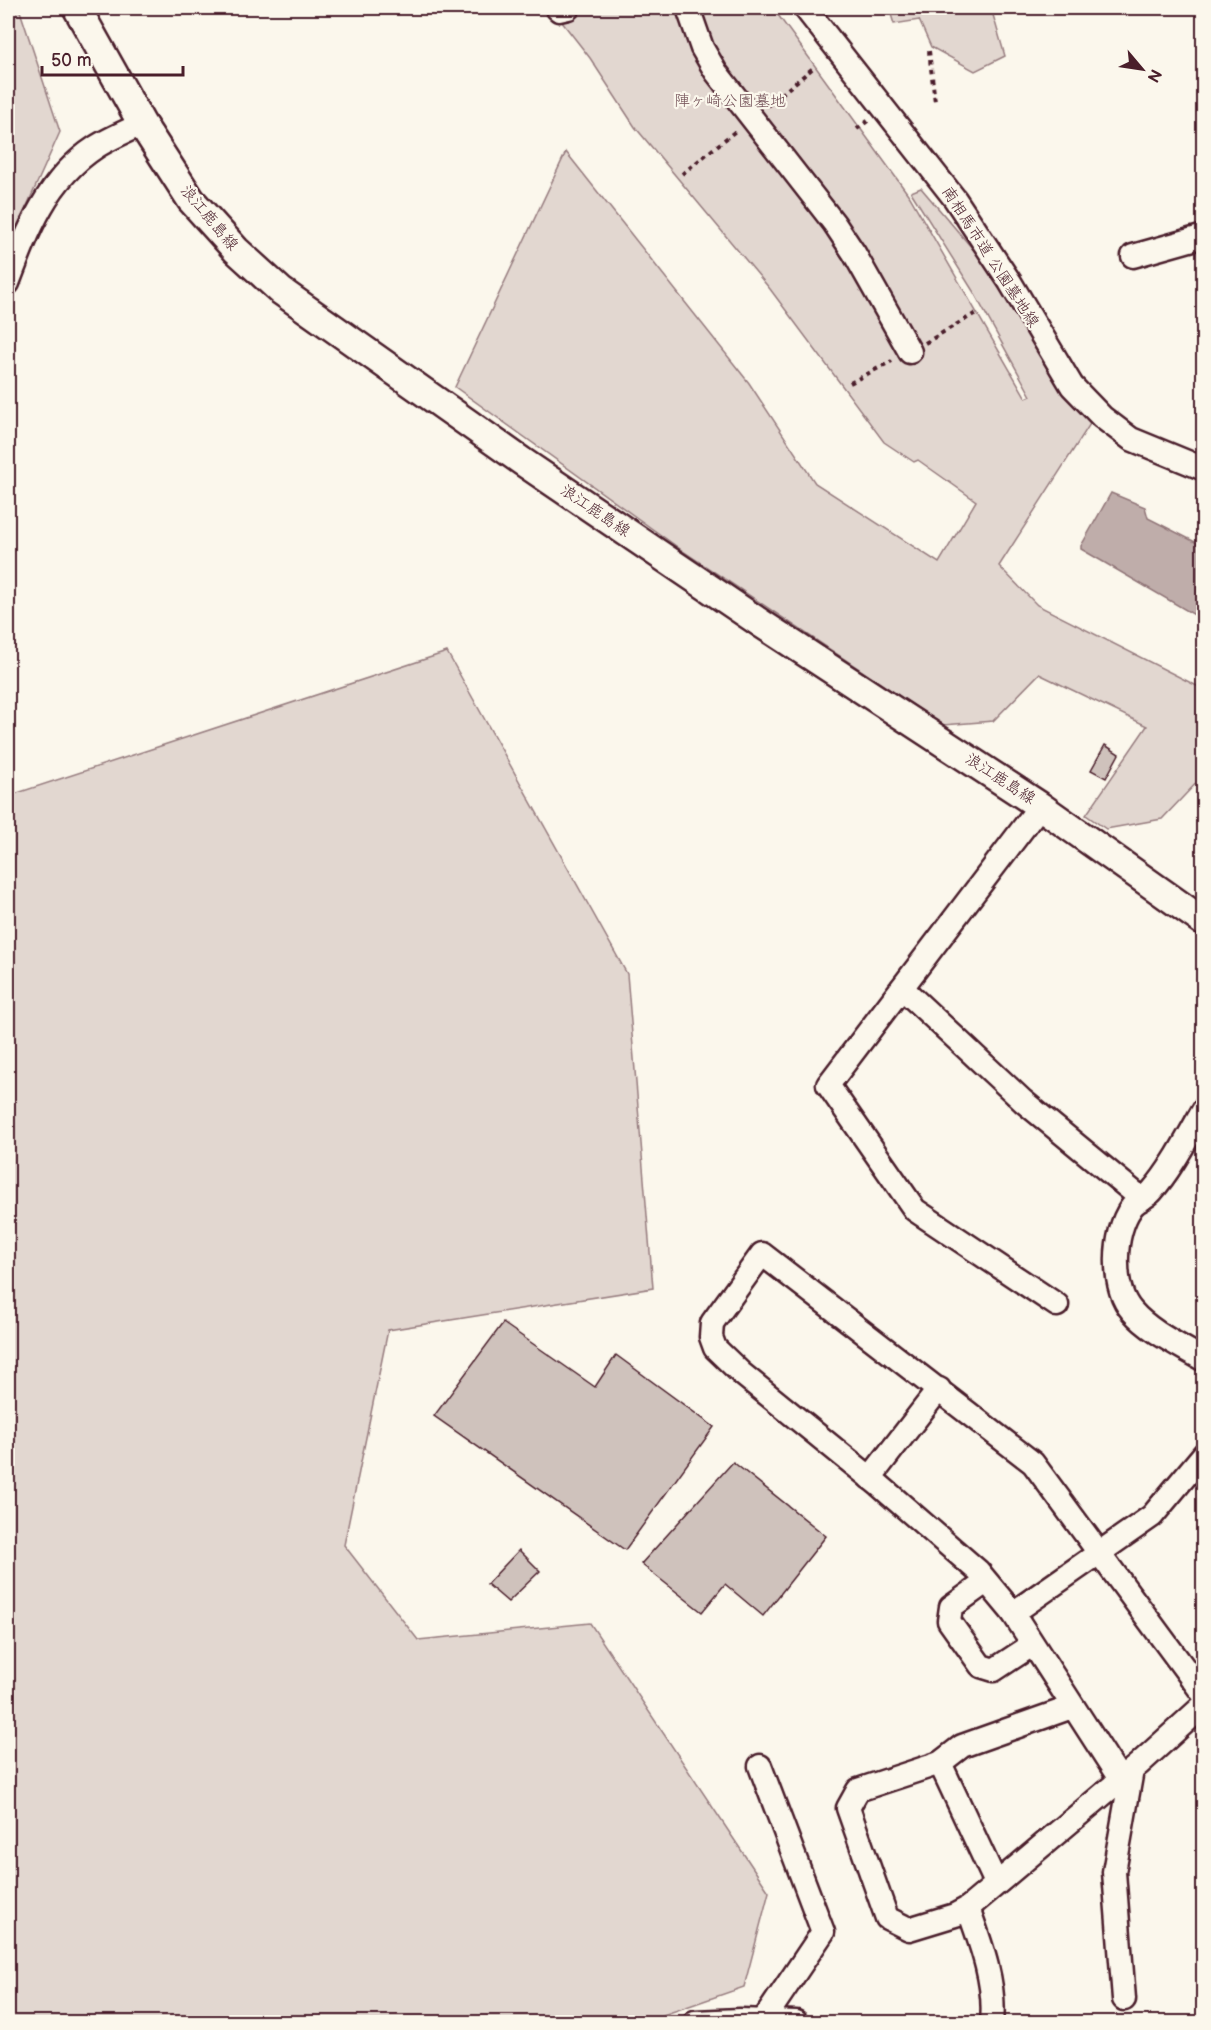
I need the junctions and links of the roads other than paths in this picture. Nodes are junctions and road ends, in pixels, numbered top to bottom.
1 (77, 8) edge
2 (557, 8) edge
3 (568, 8) edge
4 (688, 8) edge
5 (805, 8) edge
6 (142, 124) junction
7 (1203, 236) edge
8 (1132, 256) dead end
9 (8, 283) edge
10 (910, 352) dead end
11 (1203, 469) edge
12 (1040, 806) junction
13 (1203, 922) edge
14 (902, 988) junction
15 (1203, 1109) edge
16 (1142, 1199) junction
17 (1057, 1305) dead end
18 (1203, 1360) edge
19 (939, 1389) junction
20 (1203, 1454) edge
21 (870, 1478) junction
22 (1100, 1552) junction
23 (986, 1582) junction
24 (1013, 1613) junction
25 (1032, 1645) junction
26 (1203, 1695) edge
27 (1203, 1705) edge
28 (1072, 1707) junction
29 (940, 1763) junction
30 (760, 1766) dead end
31 (1126, 1774) junction
32 (996, 1883) junction
33 (968, 1908) junction
34 (1124, 1999) dead end
35 (763, 2020) junction
36 (696, 2022) edge
37 (796, 2022) edge
38 (992, 2022) edge

1 - 6 main road, 浪江鹿島線
2 - 3 street
4 - 10 street
5 - 11 street, 南相馬市道 公園墓地線
6 - 9 street
6 - 12 main road, 浪江鹿島線
7 - 8 street
12 - 13 main road, 浪江鹿島線
12 - 14 street
14 - 16 street
14 - 17 street
15 - 16 street
16 - 18 street
19 - 21 street
19 - 21 street
19 - 22 street
20 - 22 street
21 - 23 street
22 - 24 street
22 - 26 street
23 - 24 street
23 - 25 street
24 - 25 street
25 - 28 street
27 - 31 street
28 - 29 street
28 - 31 street
29 - 32 street
29 - 33 street
30 - 35 street
31 - 32 street
31 - 34 street
32 - 33 street
33 - 38 street
35 - 36 street
35 - 37 street

